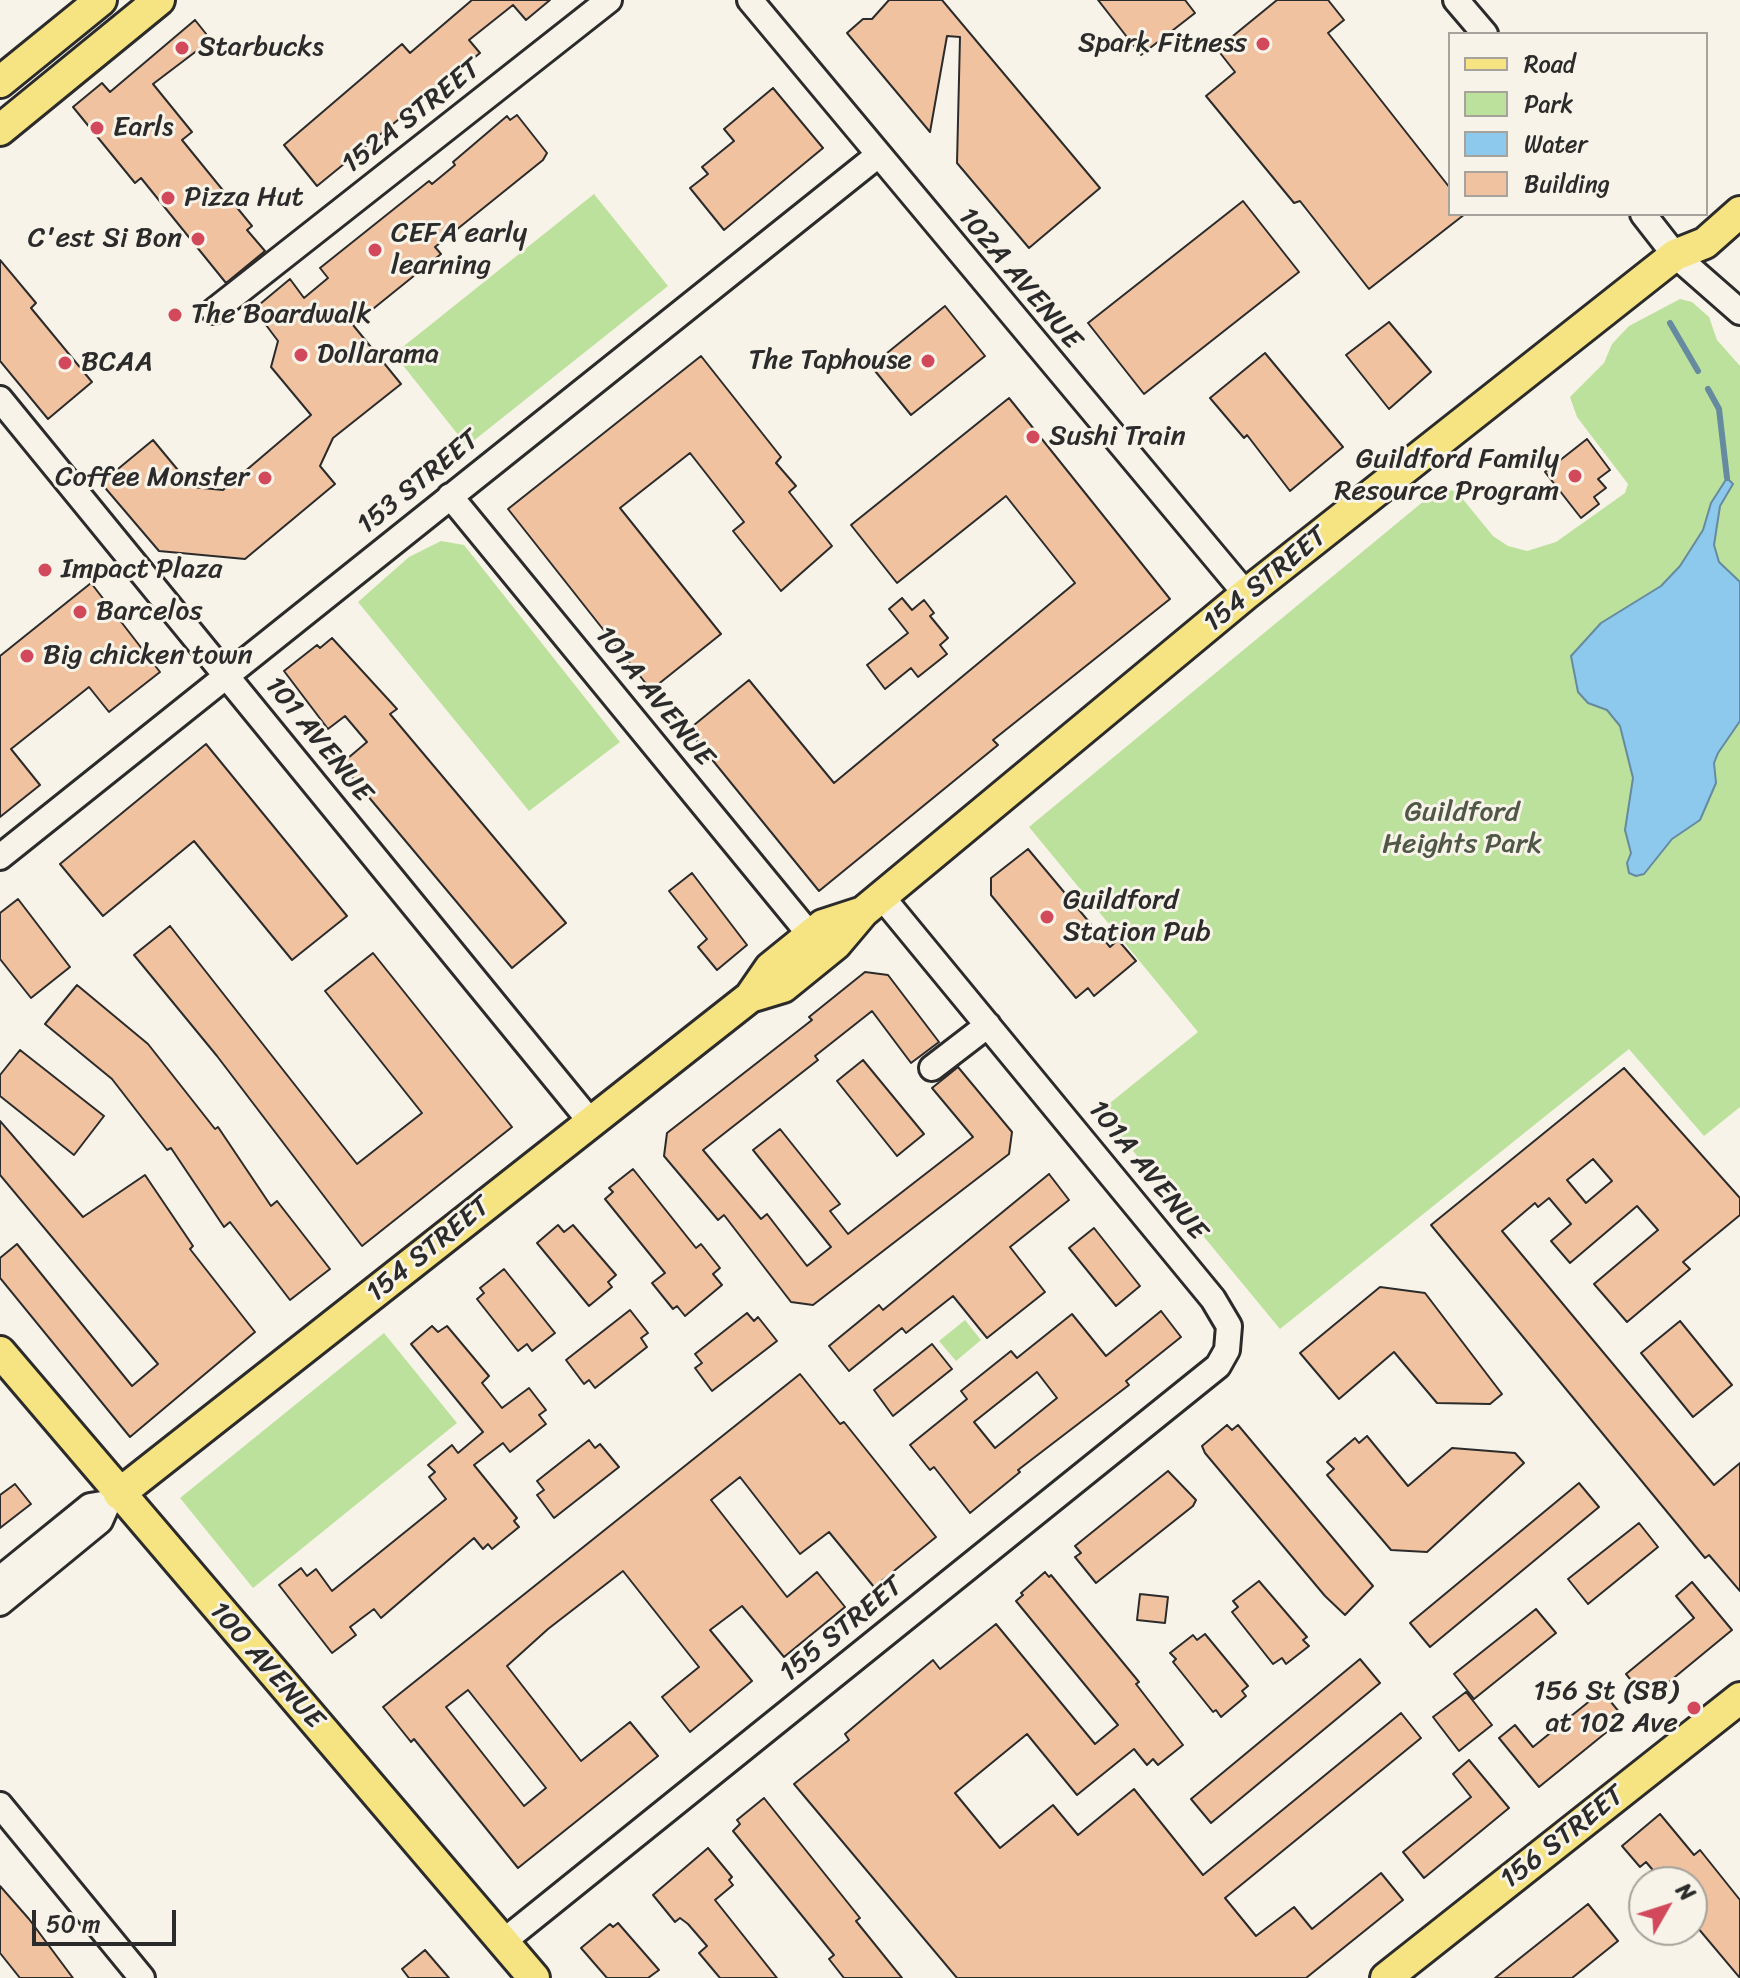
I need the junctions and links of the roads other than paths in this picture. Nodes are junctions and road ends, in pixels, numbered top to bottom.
1 (101, 0) edge
2 (125, 0) edge
3 (159, 0) edge
4 (609, 0) edge
5 (750, 0) edge
6 (1456, 0) edge
7 (1483, 32) edge
8 (0, 82) edge
9 (38, 100) junction
10 (0, 130) edge
11 (877, 156) junction
12 (1740, 189) edge
13 (1740, 212) edge
14 (1645, 216) edge
15 (1675, 255) junction
16 (214, 311) dead end
17 (1740, 312) edge
18 (0, 399) edge
19 (450, 496) junction
20 (1246, 594) junction
21 (226, 675) junction
22 (0, 857) edge
23 (872, 904) junction
24 (811, 936) junction
25 (750, 997) junction
26 (988, 1025) junction
27 (932, 1068) dead end
28 (590, 1121) junction
29 (0, 1352) edge
30 (1218, 1366) joint
31 (114, 1498) junction
32 (0, 1579) edge
33 (0, 1603) edge
34 (1740, 1698) edge
35 (0, 1805) edge
36 (504, 1941) junction
37 (142, 1978) edge
38 (534, 1978) edge
39 (1386, 1978) edge

1 - 8 main road
2 - 9 main road
3 - 9 main road
4 - 16 street, 152A STREET
5 - 11 street, 102A AVENUE
6 - 7 street
9 - 10 main road
11 - 19 street, 153 STREET
11 - 20 street, 102A AVENUE
12 - 15 main road, 154 STREET
13 - 15 main road, 154 STREET
14 - 15 street
15 - 17 street
15 - 20 main road, 154 STREET
18 - 21 street, 101 AVENUE
19 - 21 street, 153 STREET
19 - 24 street, 101A AVENUE
20 - 23 main road, 154 STREET
21 - 22 street, 153 STREET
21 - 28 street, 101 AVENUE
23 - 24 main road, 154 STREET
23 - 25 main road, 154 STREET
23 - 26 street, 101A AVENUE
24 - 25 main road, 154 STREET
25 - 28 main road, 154 STREET
26 - 27 street
26 - 30 street, 101A AVENUE
28 - 31 main road, 154 STREET
29 - 31 main road, 100 AVENUE
30 - 36 street, 155 STREET
31 - 32 street, 154 STREET
31 - 33 street, 154 STREET
31 - 36 main road, 100 AVENUE
34 - 39 main road, 156 STREET
35 - 37 street
36 - 38 main road, 100 AVENUE

